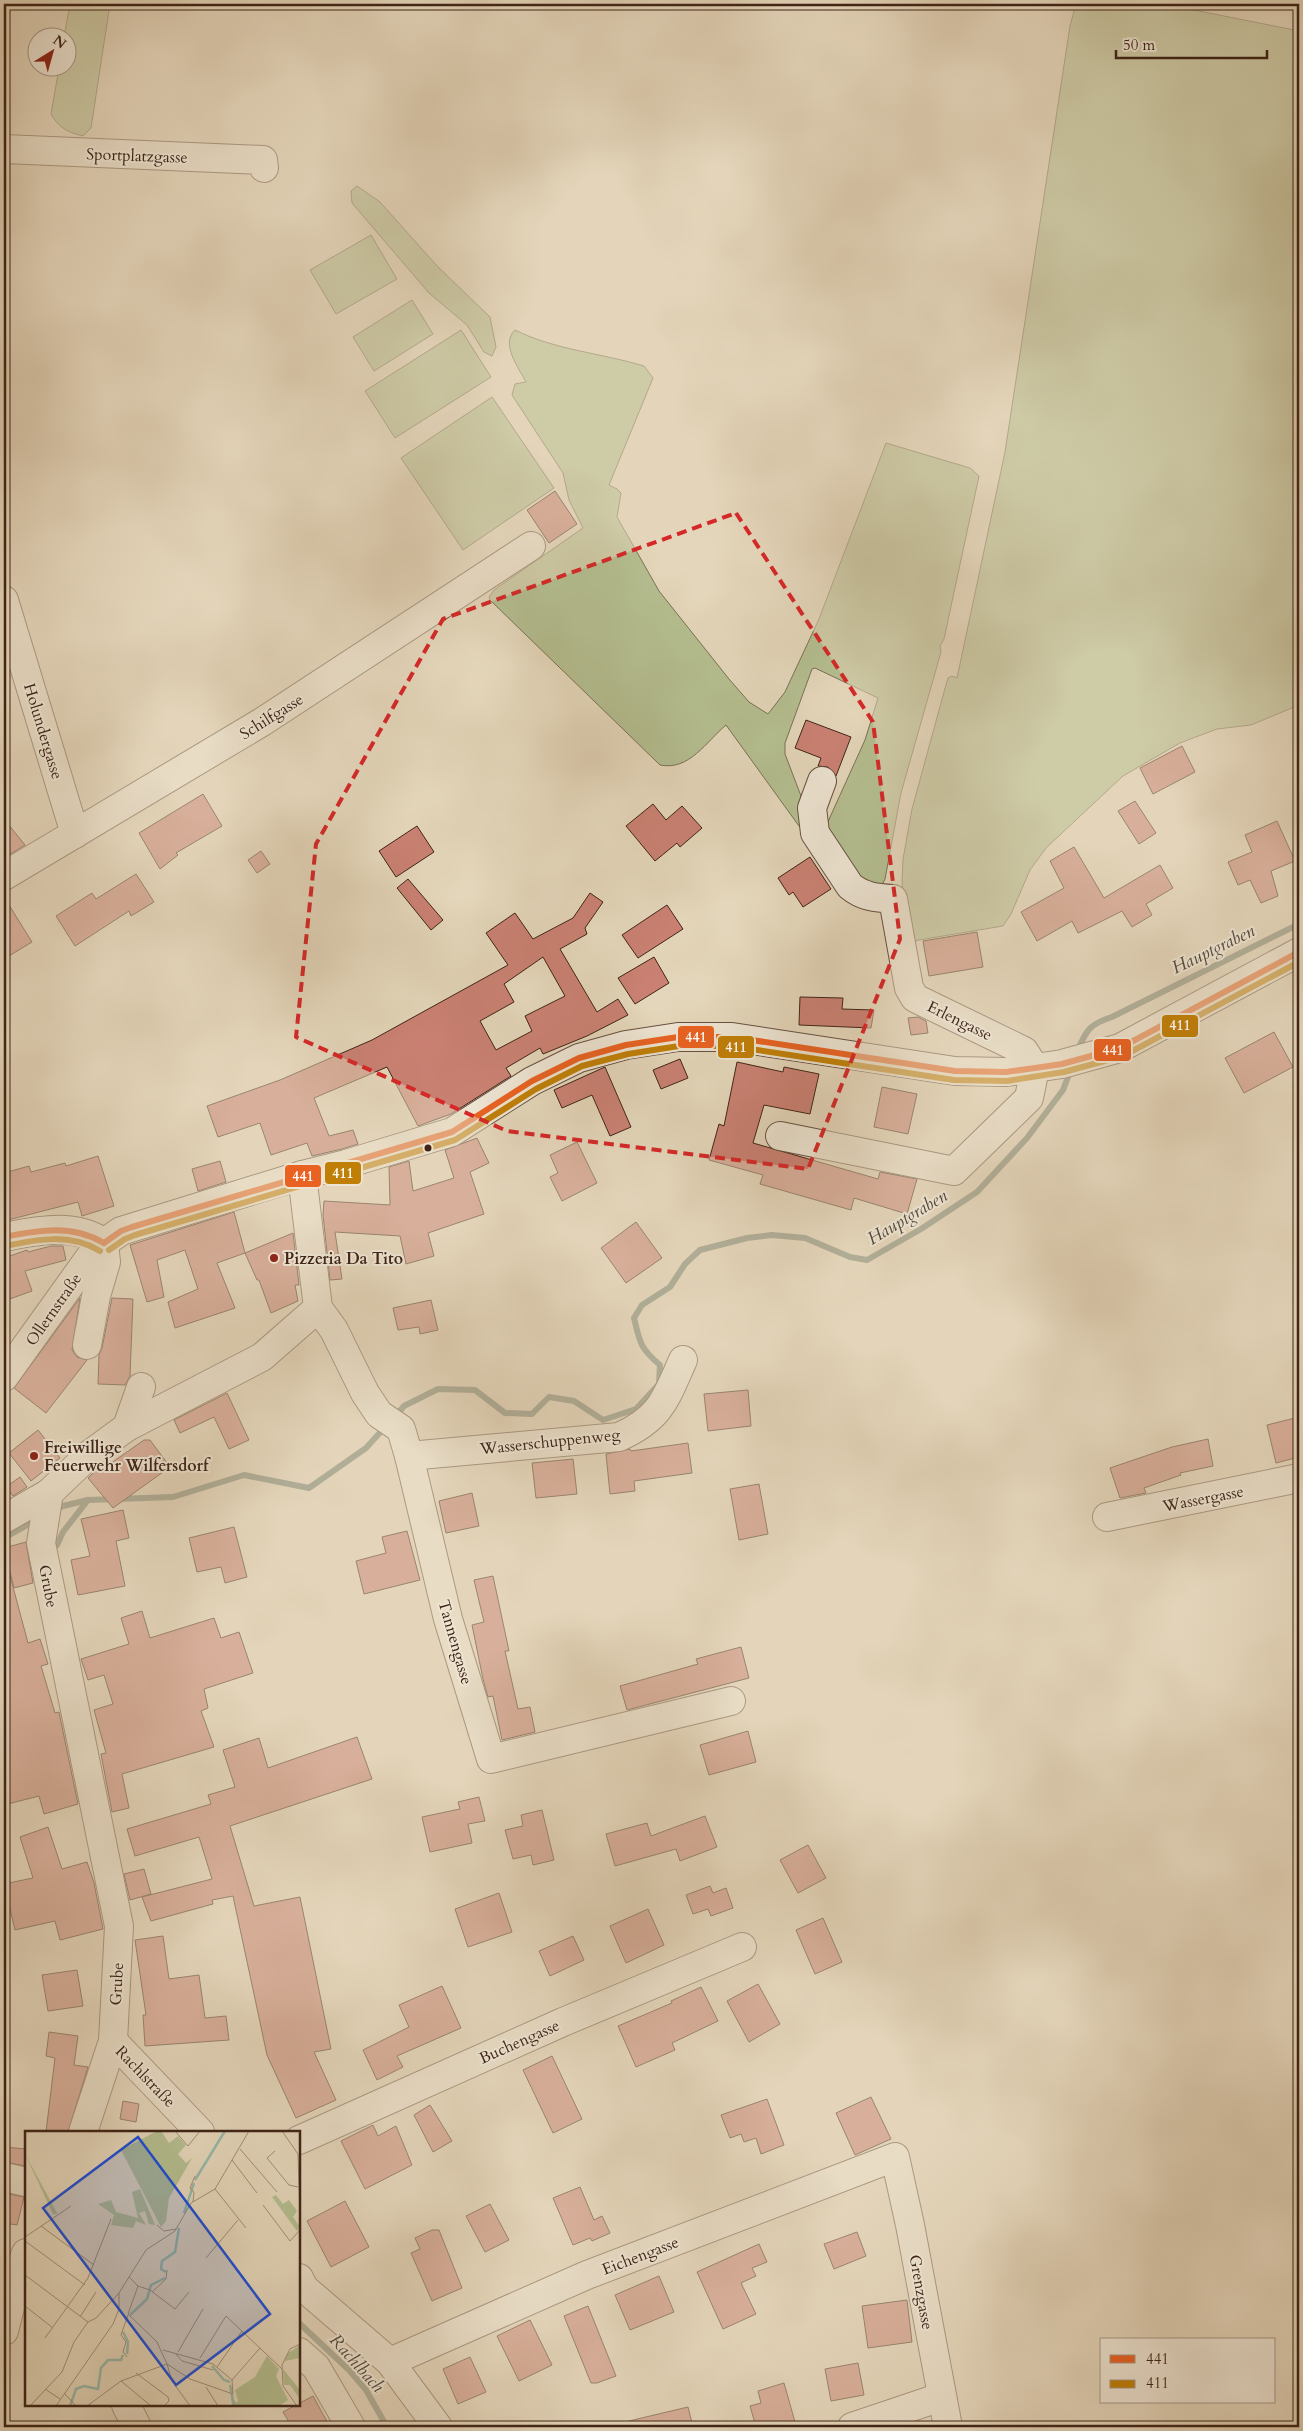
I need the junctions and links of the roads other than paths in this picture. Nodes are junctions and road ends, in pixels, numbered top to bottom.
1 (4, 149) edge
2 (264, 168) dead end
3 (531, 546) dead end
4 (4, 600) edge
5 (822, 781) dead end
6 (75, 834) junction
7 (4, 876) edge
8 (1299, 952) edge
9 (1035, 1068) junction
10 (780, 1136) dead end
11 (302, 1175) junction
12 (4, 1237) edge
13 (104, 1242) junction
14 (318, 1308) junction
15 (87, 1345) dead end
16 (683, 1360) dead end
17 (4, 1377) edge
18 (141, 1387) dead end
19 (127, 1427) junction
20 (409, 1456) junction
21 (1299, 1478) edge
22 (48, 1500) junction
23 (1106, 1517) dead end
24 (4, 1519) edge
25 (731, 1701) dead end
26 (742, 1947) dead end
27 (113, 2042) junction
28 (83, 2131) edge
29 (199, 2131) edge
30 (300, 2140) edge
31 (895, 2157) joint
32 (4, 2177) edge
33 (25, 2182) edge
34 (25, 2256) edge
35 (300, 2280) edge
36 (4, 2331) edge
37 (300, 2353) edge
38 (390, 2362) junction
39 (941, 2397) junction
40 (126, 2406) edge
41 (137, 2427) edge
42 (350, 2427) edge
43 (438, 2427) edge
44 (852, 2427) edge
45 (948, 2427) edge

1 - 2 street, Sportplatzgasse
3 - 6 street, Schilfgasse
4 - 6 street, Holundergasse
5 - 9 street, Erlengasse
6 - 7 street, Schilfgasse
8 - 9 street, Ollernstraße
9 - 10 street
9 - 11 street, Ollernstraße
11 - 13 street, Ollernstraße
11 - 14 street
12 - 13 street
13 - 15 street
13 - 17 street, Ollernstraße
14 - 19 street
14 - 20 street, Tannengasse
16 - 20 street, Wasserschuppenweg
18 - 19 street
19 - 22 street
20 - 25 street, Tannengasse
21 - 23 street, Wassergasse
22 - 24 street
22 - 27 street, Grube
26 - 30 street, Buchengasse
27 - 28 street, Grube
27 - 29 street, Rachlstraße
31 - 38 street, Eichengasse
31 - 39 street, Grenzgasse
32 - 33 street
34 - 36 street
35 - 38 street
37 - 42 street
38 - 43 street
39 - 44 street
39 - 45 street, Grenzgasse
40 - 41 street

